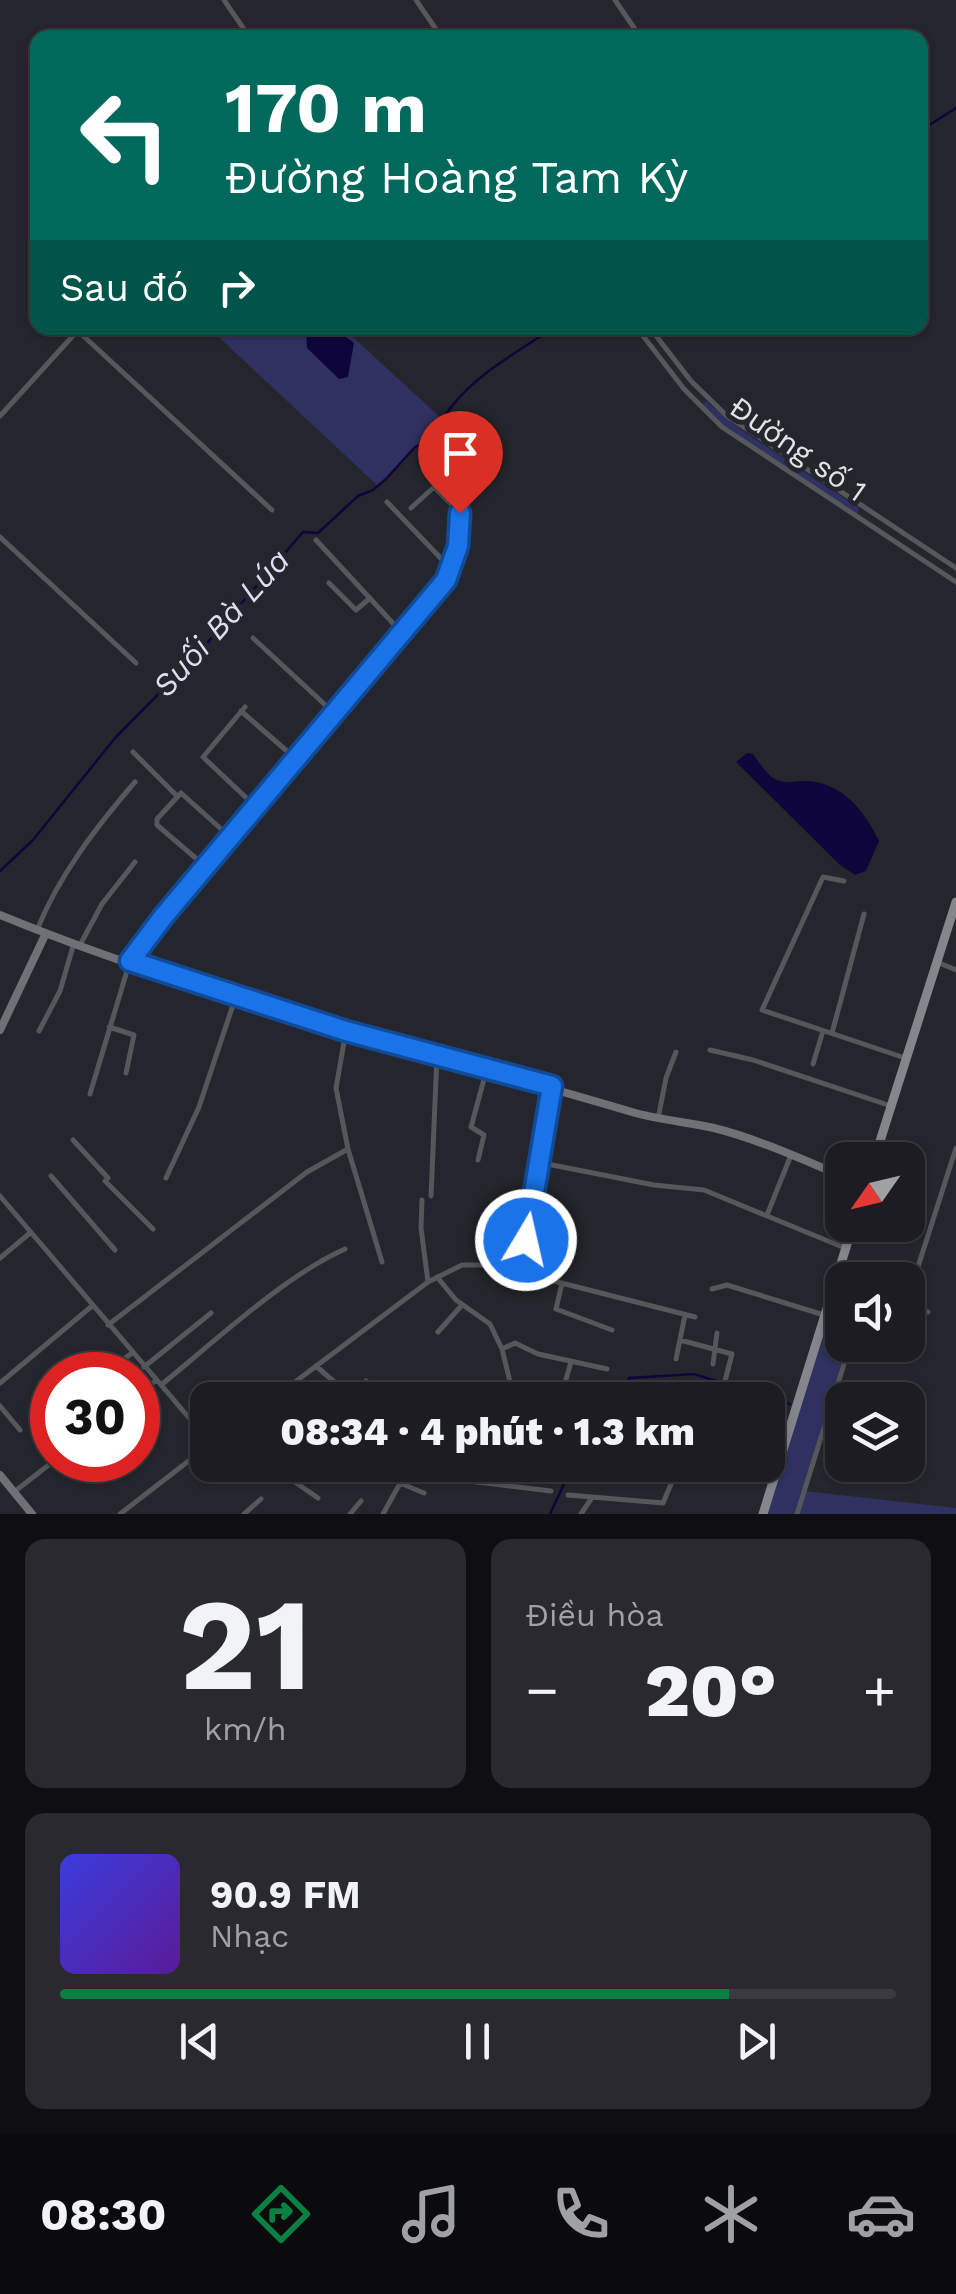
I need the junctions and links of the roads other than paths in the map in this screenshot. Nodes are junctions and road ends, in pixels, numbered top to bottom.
1 (224, 0) edge
2 (416, 0) edge
3 (615, 0) edge
4 (245, 30) edge
5 (437, 30) edge
6 (636, 30) edge
7 (74, 335) edge
8 (85, 335) edge
9 (643, 335) edge
10 (656, 335) edge
11 (706, 398) junction
12 (698, 405) junction
13 (0, 416) edge
14 (388, 502) dead end
15 (862, 507) junction
16 (410, 508) dead end
17 (272, 510) dead end
18 (858, 518) junction
19 (0, 537) edge
20 (316, 540) dead end
21 (956, 568) edge
22 (452, 570) junction
23 (956, 582) edge
24 (329, 583) dead end
25 (370, 598) junction
26 (402, 632) junction
27 (253, 638) dead end
28 (136, 663) dead end
29 (334, 713) junction
30 (133, 752) dead end
31 (296, 758) junction
32 (135, 782) dead end
33 (177, 796) junction
34 (256, 807) junction
35 (230, 838) junction
36 (135, 862) dead end
37 (206, 866) junction
38 (844, 881) dead end
39 (956, 902) edge
40 (0, 914) edge
41 (864, 914) dead end
42 (41, 931) junction
43 (77, 944) junction
44 (130, 961) junction
45 (937, 962) junction
46 (956, 970) edge
47 (236, 997) junction
48 (3, 1017) edge
49 (109, 1027) junction
50 (0, 1030) edge
51 (39, 1031) dead end
52 (346, 1031) junction
53 (823, 1032) junction
54 (832, 1033) junction
55 (710, 1050) dead end
56 (676, 1052) dead end
57 (437, 1056) junction
58 (906, 1058) junction
59 (813, 1064) dead end
60 (486, 1069) junction
61 (126, 1073) dead end
62 (552, 1086) junction
63 (90, 1094) dead end
64 (890, 1106) junction
65 (658, 1119) junction
66 (73, 1140) dead end
67 (879, 1142) edge
68 (956, 1148) edge
69 (348, 1149) junction
70 (790, 1155) junction
71 (478, 1160) dead end
72 (538, 1162) junction
73 (825, 1169) edge
74 (51, 1176) dead end
75 (166, 1178) dead end
76 (0, 1196) edge
77 (431, 1196) dead end
78 (422, 1200) dead end
79 (767, 1214) junction
80 (153, 1230) dead end
81 (30, 1233) junction
82 (847, 1242) edge
83 (845, 1248) junction
84 (345, 1249) dead end
85 (115, 1250) dead end
86 (0, 1258) edge
87 (382, 1262) dead end
88 (842, 1262) edge
89 (920, 1262) edge
90 (521, 1272) junction
91 (437, 1277) junction
92 (428, 1282) junction
93 (562, 1283) junction
94 (712, 1288) dead end
95 (462, 1305) junction
96 (92, 1306) junction
97 (925, 1311) edge
98 (928, 1312) dead end
99 (211, 1313) dead end
100 (686, 1315) junction
101 (824, 1315) joint
102 (696, 1316) dead end
103 (108, 1324) junction
104 (612, 1330) dead end
105 (438, 1332) dead end
106 (718, 1333) dead end
107 (680, 1340) junction
108 (716, 1348) junction
109 (502, 1349) junction
110 (131, 1352) edge
111 (160, 1354) edge
112 (676, 1359) dead end
113 (572, 1362) junction
114 (845, 1362) edge
115 (713, 1364) dead end
116 (316, 1366) junction
117 (607, 1369) dead end
118 (0, 1382) edge
119 (160, 1382) edge
120 (295, 1382) edge
121 (334, 1382) edge
122 (510, 1382) edge
123 (564, 1382) edge
124 (725, 1382) edge
125 (160, 1385) edge
126 (0, 1406) edge
127 (190, 1421) edge
128 (20, 1430) dead end
129 (785, 1443) edge
130 (190, 1458) edge
131 (0, 1475) edge
132 (30, 1480) edge
133 (296, 1482) edge
134 (401, 1482) edge
135 (404, 1482) edge
136 (476, 1482) edge
137 (672, 1482) edge
138 (772, 1482) edge
139 (551, 1491) dead end
140 (14, 1492) junction
141 (424, 1494) dead end
142 (568, 1495) dead end
143 (318, 1498) dead end
144 (261, 1499) dead end
145 (591, 1499) junction
146 (362, 1501) dead end
147 (622, 1501) junction
148 (32, 1514) edge
149 (120, 1514) edge
150 (244, 1514) edge
151 (350, 1514) edge
152 (383, 1514) edge
153 (581, 1514) edge
154 (619, 1514) edge
155 (762, 1514) edge
156 (797, 1514) edge

1 - 4 street
2 - 5 street
3 - 6 street
7 - 13 street
8 - 17 street
9 - 12 street, Đường số 1
10 - 11 street, Đường số 1
11 - 12 street
11 - 15 street, Đường số 1
12 - 18 street, Đường số 1
14 - 22 street
15 - 18 street
15 - 21 street, Đường số 1
16 - 22 street
18 - 23 street, Đường số 1
19 - 28 street
20 - 25 street
22 - 26 street
24 - 25 street
25 - 26 street
26 - 29 street
27 - 29 street
29 - 31 street
30 - 33 street
31 - 34 street
31 - 34 street
32 - 42 street
33 - 35 street
33 - 37 street
34 - 35 street
35 - 37 street
36 - 43 street
37 - 44 street
38 - 53 street
39 - 45 main road
40 - 42 street
41 - 54 street
42 - 43 street
42 - 48 street
43 - 44 street
43 - 51 street
44 - 47 street
44 - 49 street
45 - 46 street
45 - 58 main road
47 - 52 street
47 - 75 street
48 - 50 street
49 - 61 street
49 - 63 street
52 - 57 street
52 - 69 street
53 - 54 street
53 - 59 street
54 - 58 street
55 - 64 street
56 - 65 street
57 - 60 street
57 - 77 street
58 - 64 main road
60 - 62 street
60 - 71 street
62 - 65 street
62 - 72 street
64 - 67 main road
65 - 70 street
66 - 80 street
68 - 89 street
69 - 87 street
69 - 103 street
70 - 73 street
70 - 79 street
72 - 79 street
72 - 90 street
74 - 85 street
76 - 81 street
78 - 92 street
79 - 83 street
81 - 86 street
81 - 96 street
82 - 83 main road
83 - 88 main road
84 - 119 street
90 - 91 street
90 - 93 street
91 - 92 street
91 - 95 street
92 - 116 street
93 - 100 street
93 - 104 street
94 - 101 street
95 - 105 street
95 - 109 street
96 - 103 street
96 - 118 street
97 - 98 street
99 - 111 street
100 - 102 street
100 - 107 street
101 - 129 main road
103 - 110 street
106 - 108 street
107 - 108 street
107 - 112 street
108 - 115 street
108 - 124 street
109 - 113 street
109 - 122 street
113 - 117 street
113 - 123 street
114 - 156 street
116 - 120 street
116 - 121 street
125 - 127 street
126 - 128 street
130 - 149 street
131 - 140 street
132 - 140 street
133 - 143 street
134 - 152 street
135 - 141 street
136 - 139 street
137 - 147 street
138 - 155 main road
140 - 148 street
142 - 145 street
144 - 150 street
145 - 147 street
145 - 153 street
146 - 151 street
147 - 154 street

